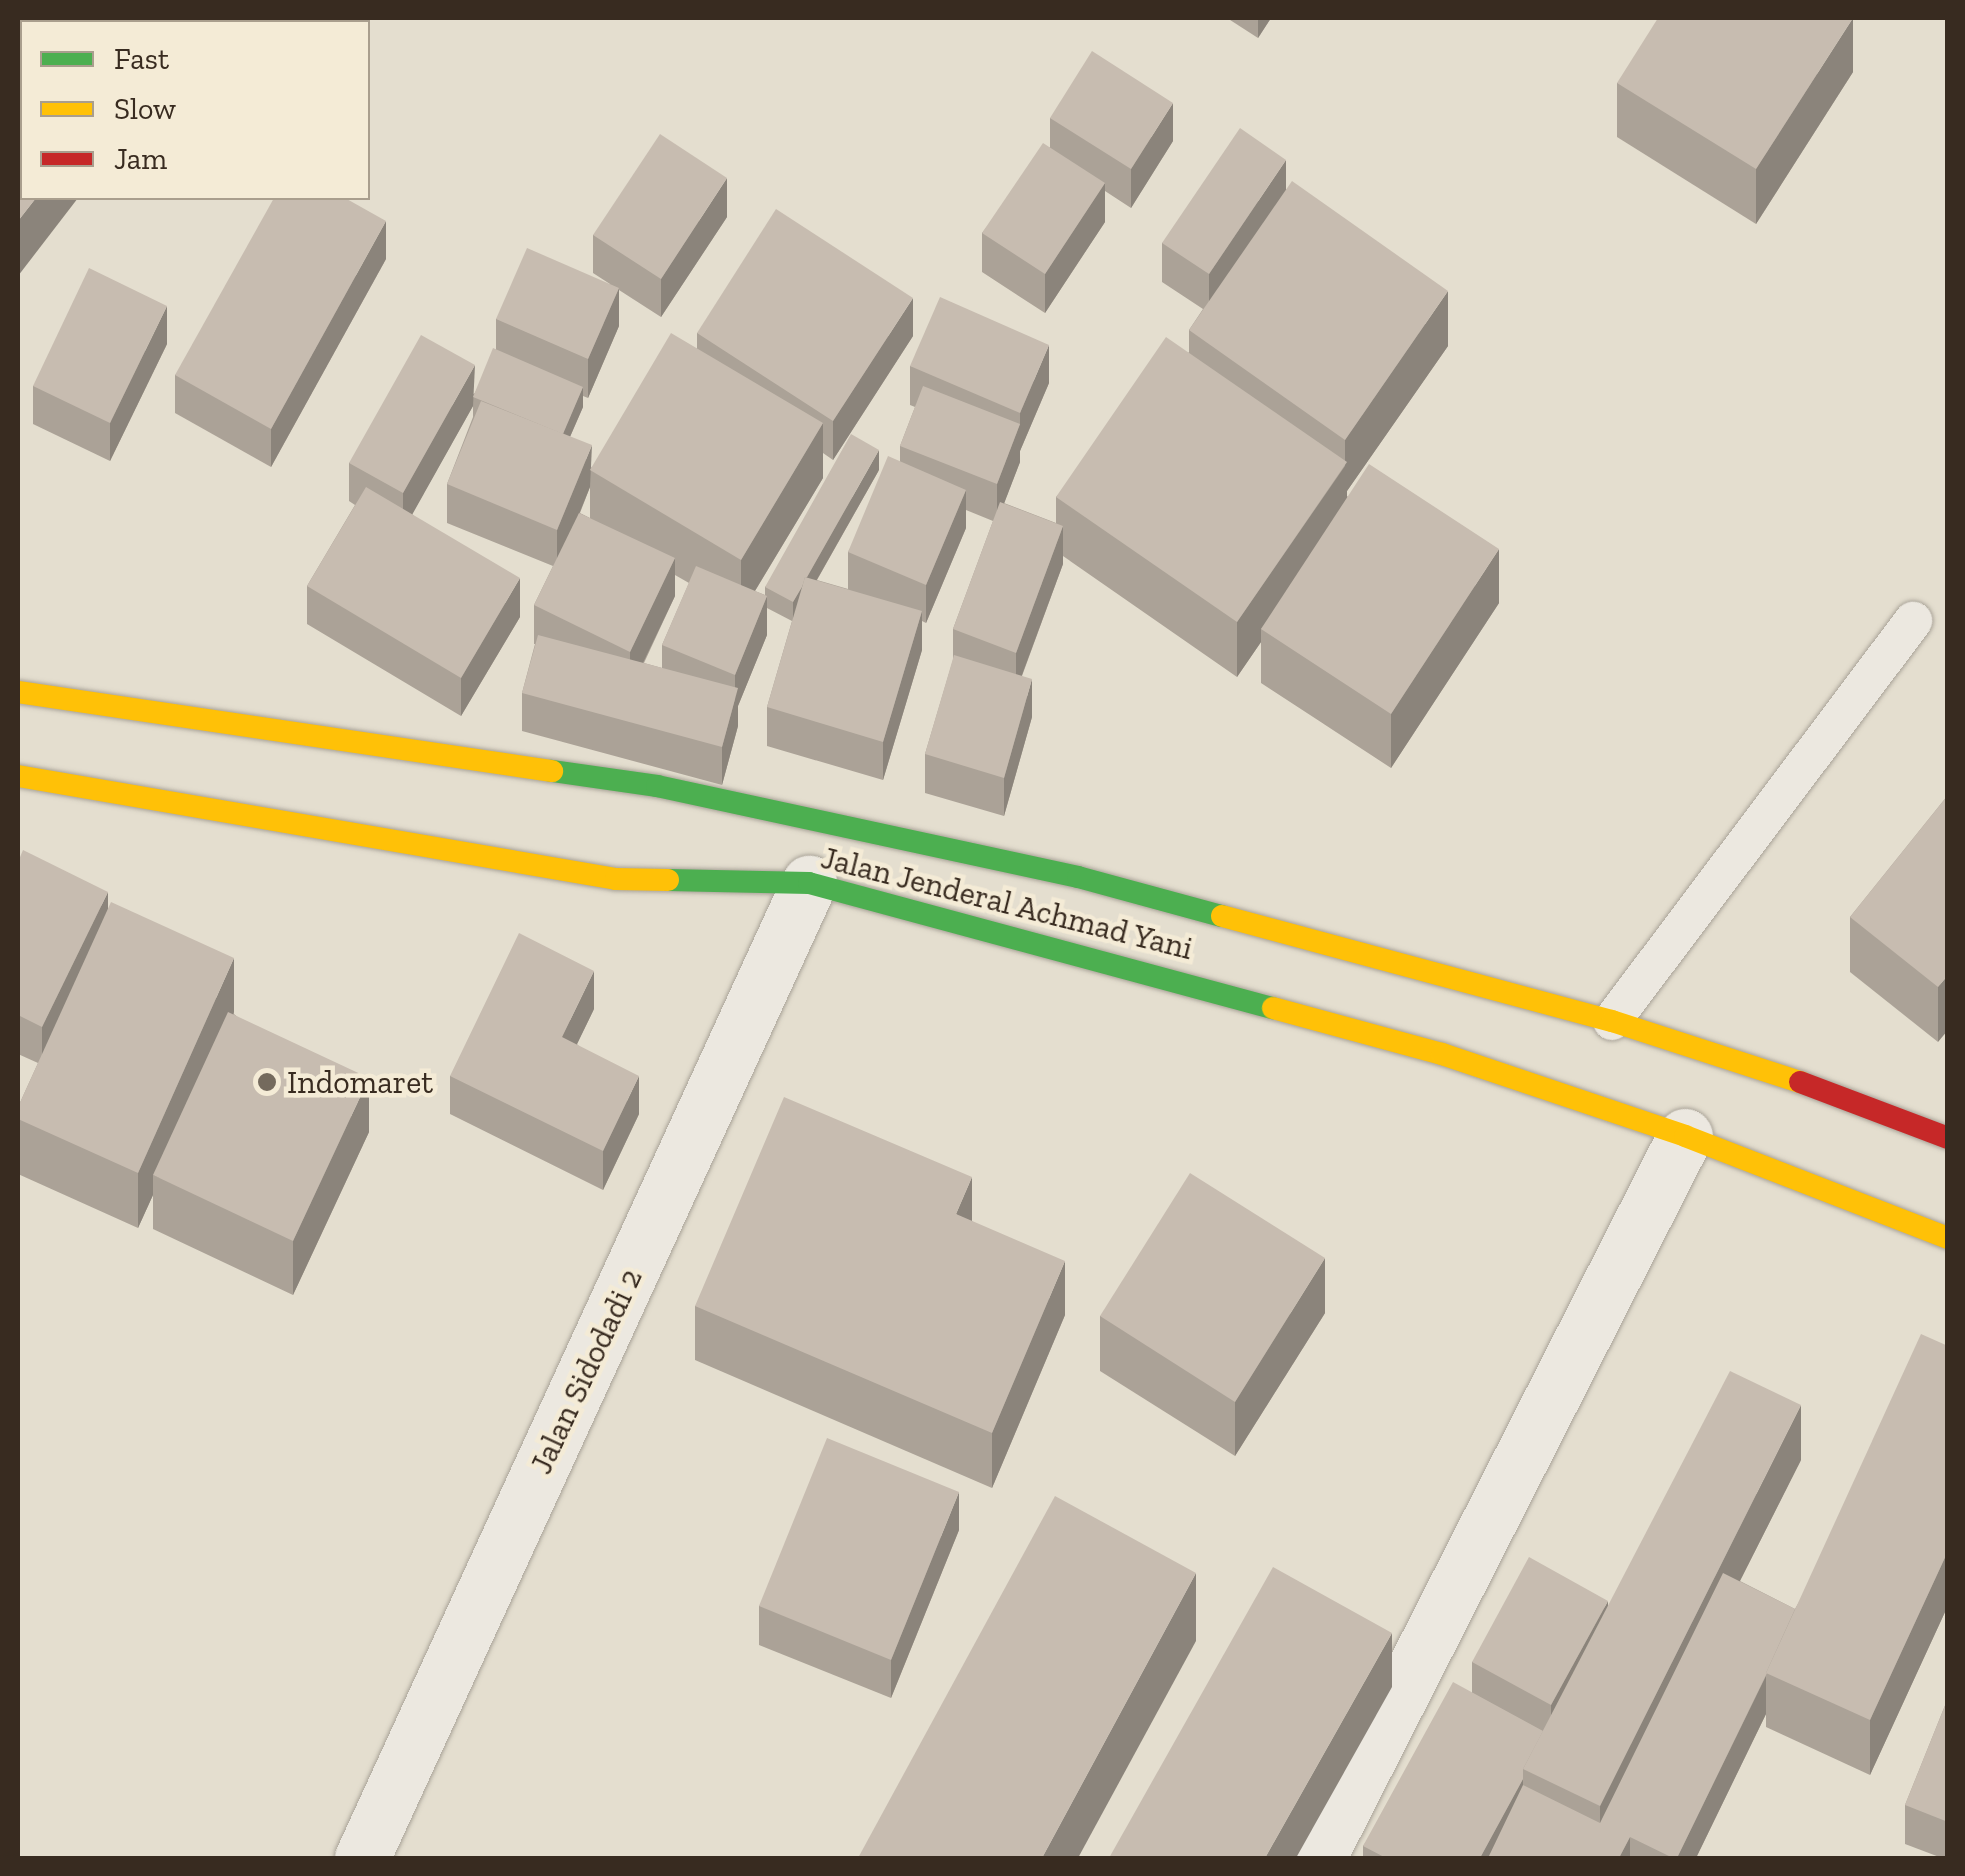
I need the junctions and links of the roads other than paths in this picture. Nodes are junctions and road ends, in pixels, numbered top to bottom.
1 (1913, 621) dead end
2 (18, 692) edge
3 (18, 776) edge
4 (809, 883) junction
5 (1612, 1022) junction
6 (1686, 1136) junction
7 (1948, 1138) edge
8 (1948, 1238) edge
9 (362, 1858) edge
10 (1318, 1858) edge

1 - 5 lane
2 - 5 highway, Jalan Jenderal Achmad Yani
3 - 4 highway, Jalan Jenderal Achmad Yani
4 - 6 highway, Jalan Jenderal Achmad Yani
4 - 9 street, Jalan Sidodadi 2
5 - 7 highway, Jalan Jenderal Achmad Yani
6 - 8 highway, Jalan Jenderal Achmad Yani
6 - 10 street

